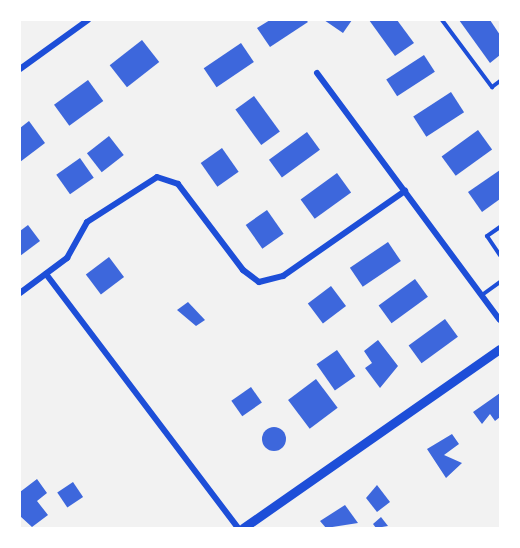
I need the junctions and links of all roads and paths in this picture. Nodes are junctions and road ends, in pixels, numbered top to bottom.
1 (88, 20) edge
2 (441, 20) edge
3 (20, 69) edge
4 (317, 73) dead end
5 (501, 81) edge
6 (405, 191) junction
7 (501, 227) edge
8 (501, 255) edge
9 (46, 274) junction
10 (501, 282) edge
11 (20, 293) edge
12 (482, 295) junction
13 (501, 320) edge
14 (501, 349) edge
15 (238, 528) edge
16 (243, 528) edge

1 - 3 street
2 - 5 lane
4 - 6 street
6 - 9 street
6 - 12 street
7 - 8 lane
9 - 11 street
9 - 15 street
10 - 12 lane
12 - 13 street
14 - 16 street

